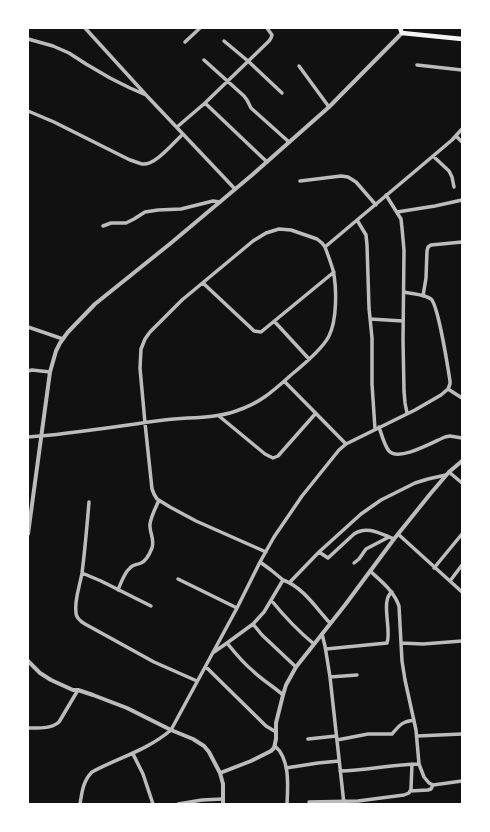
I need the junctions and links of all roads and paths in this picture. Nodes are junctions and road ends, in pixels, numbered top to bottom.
1 (85, 28) edge
2 (200, 28) edge
3 (268, 28) edge
4 (400, 28) edge
5 (402, 33) junction
6 (28, 39) edge
7 (462, 39) edge
8 (224, 41) dead end
9 (185, 42) dead end
10 (204, 60) dead end
11 (248, 61) junction
12 (417, 65) dead end
13 (300, 66) dead end
14 (462, 70) edge
15 (227, 81) junction
16 (282, 93) dead end
17 (147, 96) junction
18 (205, 103) junction
19 (329, 107) junction
20 (28, 111) edge
21 (177, 128) junction
22 (462, 129) edge
23 (183, 134) junction
24 (456, 136) junction
25 (289, 142) junction
26 (462, 142) edge
27 (433, 156) junction
28 (267, 162) junction
29 (300, 181) dead end
30 (454, 187) dead end
31 (236, 189) junction
32 (386, 195) junction
33 (462, 200) edge
34 (220, 202) junction
35 (376, 205) junction
36 (397, 212) junction
37 (357, 220) junction
38 (103, 226) dead end
39 (462, 242) edge
40 (325, 248) junction
41 (334, 272) junction
42 (203, 283) junction
43 (404, 292) junction
44 (423, 296) junction
45 (370, 319) junction
46 (274, 321) junction
47 (403, 321) junction
48 (28, 327) edge
49 (63, 339) junction
50 (309, 359) junction
51 (28, 371) edge
52 (50, 372) junction
53 (284, 381) junction
54 (448, 389) junction
55 (462, 398) edge
56 (316, 413) junction
57 (407, 414) junction
58 (219, 416) junction
59 (145, 423) junction
60 (379, 427) junction
61 (375, 429) junction
62 (41, 436) junction
63 (28, 437) edge
64 (462, 438) edge
65 (346, 444) junction
66 (462, 461) edge
67 (448, 474) junction
68 (462, 483) edge
69 (159, 500) junction
70 (89, 502) dead end
71 (28, 534) edge
72 (398, 534) junction
73 (462, 534) edge
74 (389, 537) junction
75 (394, 539) junction
76 (266, 552) junction
77 (319, 552) junction
78 (260, 562) junction
79 (354, 563) dead end
80 (462, 565) edge
81 (434, 568) junction
82 (370, 571) junction
83 (82, 573) junction
84 (178, 579) dead end
85 (282, 580) junction
86 (450, 581) junction
87 (290, 582) junction
88 (118, 590) junction
89 (392, 592) junction
90 (462, 592) edge
91 (271, 600) junction
92 (151, 606) dead end
93 (237, 608) junction
94 (330, 623) junction
95 (253, 624) junction
96 (322, 634) junction
97 (462, 640) edge
98 (227, 643) junction
99 (401, 643) junction
100 (314, 644) junction
101 (326, 649) junction
102 (213, 653) junction
103 (28, 661) edge
104 (206, 666) junction
105 (296, 667) junction
106 (357, 675) dead end
107 (330, 677) junction
108 (197, 681) junction
109 (78, 690) junction
110 (283, 695) junction
111 (414, 720) junction
112 (28, 728) edge
113 (171, 730) junction
114 (276, 732) junction
115 (462, 734) edge
116 (417, 736) junction
117 (336, 738) junction
118 (308, 739) dead end
119 (275, 746) junction
120 (133, 754) junction
121 (339, 761) junction
122 (412, 764) junction
123 (419, 764) junction
124 (286, 768) junction
125 (340, 771) junction
126 (220, 773) junction
127 (462, 781) edge
128 (433, 785) junction
129 (410, 791) junction
130 (223, 802) edge
131 (309, 802) dead end
132 (344, 803) edge
133 (80, 804) edge
134 (153, 804) edge
135 (178, 804) edge
136 (287, 804) edge

1 - 17 street
2 - 9 street
3 - 11 street
4 - 5 main road
5 - 7 main road
5 - 19 street
6 - 17 street
8 - 11 street
10 - 15 street
11 - 15 street
11 - 16 street
12 - 14 street
13 - 19 street
15 - 18 street
15 - 25 street
17 - 21 street
18 - 21 street
18 - 28 street
19 - 25 street
20 - 23 street
21 - 23 street
22 - 24 street
23 - 31 street
24 - 26 street
24 - 27 street
25 - 28 street
27 - 30 street
27 - 32 street
28 - 31 street
29 - 35 street
31 - 34 street
32 - 35 street
32 - 36 street
33 - 36 street
34 - 38 street
34 - 49 street
35 - 37 street
36 - 43 street
37 - 40 street
37 - 45 street
39 - 44 street
40 - 41 street
40 - 42 street
41 - 46 street
41 - 50 street
42 - 46 street
42 - 59 street
43 - 44 street
43 - 47 street
44 - 54 street
45 - 47 street
45 - 61 street
46 - 50 street
47 - 57 street
48 - 49 street
49 - 52 street
50 - 53 street
51 - 52 street
52 - 62 street
53 - 56 street
53 - 58 street
54 - 55 street
54 - 57 street
56 - 58 street
56 - 65 street
57 - 60 street
58 - 59 street
59 - 62 street
59 - 69 street
60 - 61 street
60 - 64 street
61 - 65 street
62 - 63 street
62 - 71 street
65 - 76 street
66 - 67 street
67 - 68 street
67 - 72 street
67 - 77 street
69 - 76 street
69 - 88 street
70 - 83 street
72 - 75 street
72 - 81 street
73 - 81 street
74 - 75 street
74 - 77 street
74 - 79 street
75 - 82 street
76 - 78 street
77 - 87 street
78 - 85 street
78 - 93 street
80 - 86 street
81 - 86 street
82 - 89 street
82 - 94 street
83 - 88 street
83 - 108 street
84 - 93 street
85 - 87 street
85 - 91 street
86 - 90 street
87 - 94 street
88 - 92 street
89 - 99 street
89 - 101 street
91 - 95 street
91 - 100 street
93 - 102 street
94 - 96 street
95 - 98 street
95 - 105 street
96 - 100 street
96 - 101 street
97 - 99 street
98 - 102 street
98 - 110 street
99 - 111 street
100 - 105 street
101 - 107 street
102 - 104 street
103 - 109 street
104 - 108 street
104 - 114 street
105 - 110 street
106 - 107 street
107 - 117 street
108 - 113 street
109 - 112 street
109 - 113 street
110 - 114 street
111 - 116 street
111 - 117 street
113 - 120 street
113 - 126 street
114 - 119 street
115 - 116 street
116 - 123 street
117 - 118 street
117 - 121 street
119 - 124 street
119 - 126 street
120 - 133 street
120 - 134 street
121 - 124 street
121 - 125 street
122 - 123 street
122 - 125 street
122 - 129 street
123 - 128 street
124 - 136 street
125 - 132 street
126 - 130 street
127 - 128 street
128 - 129 street
129 - 132 street
130 - 135 street
131 - 132 street

